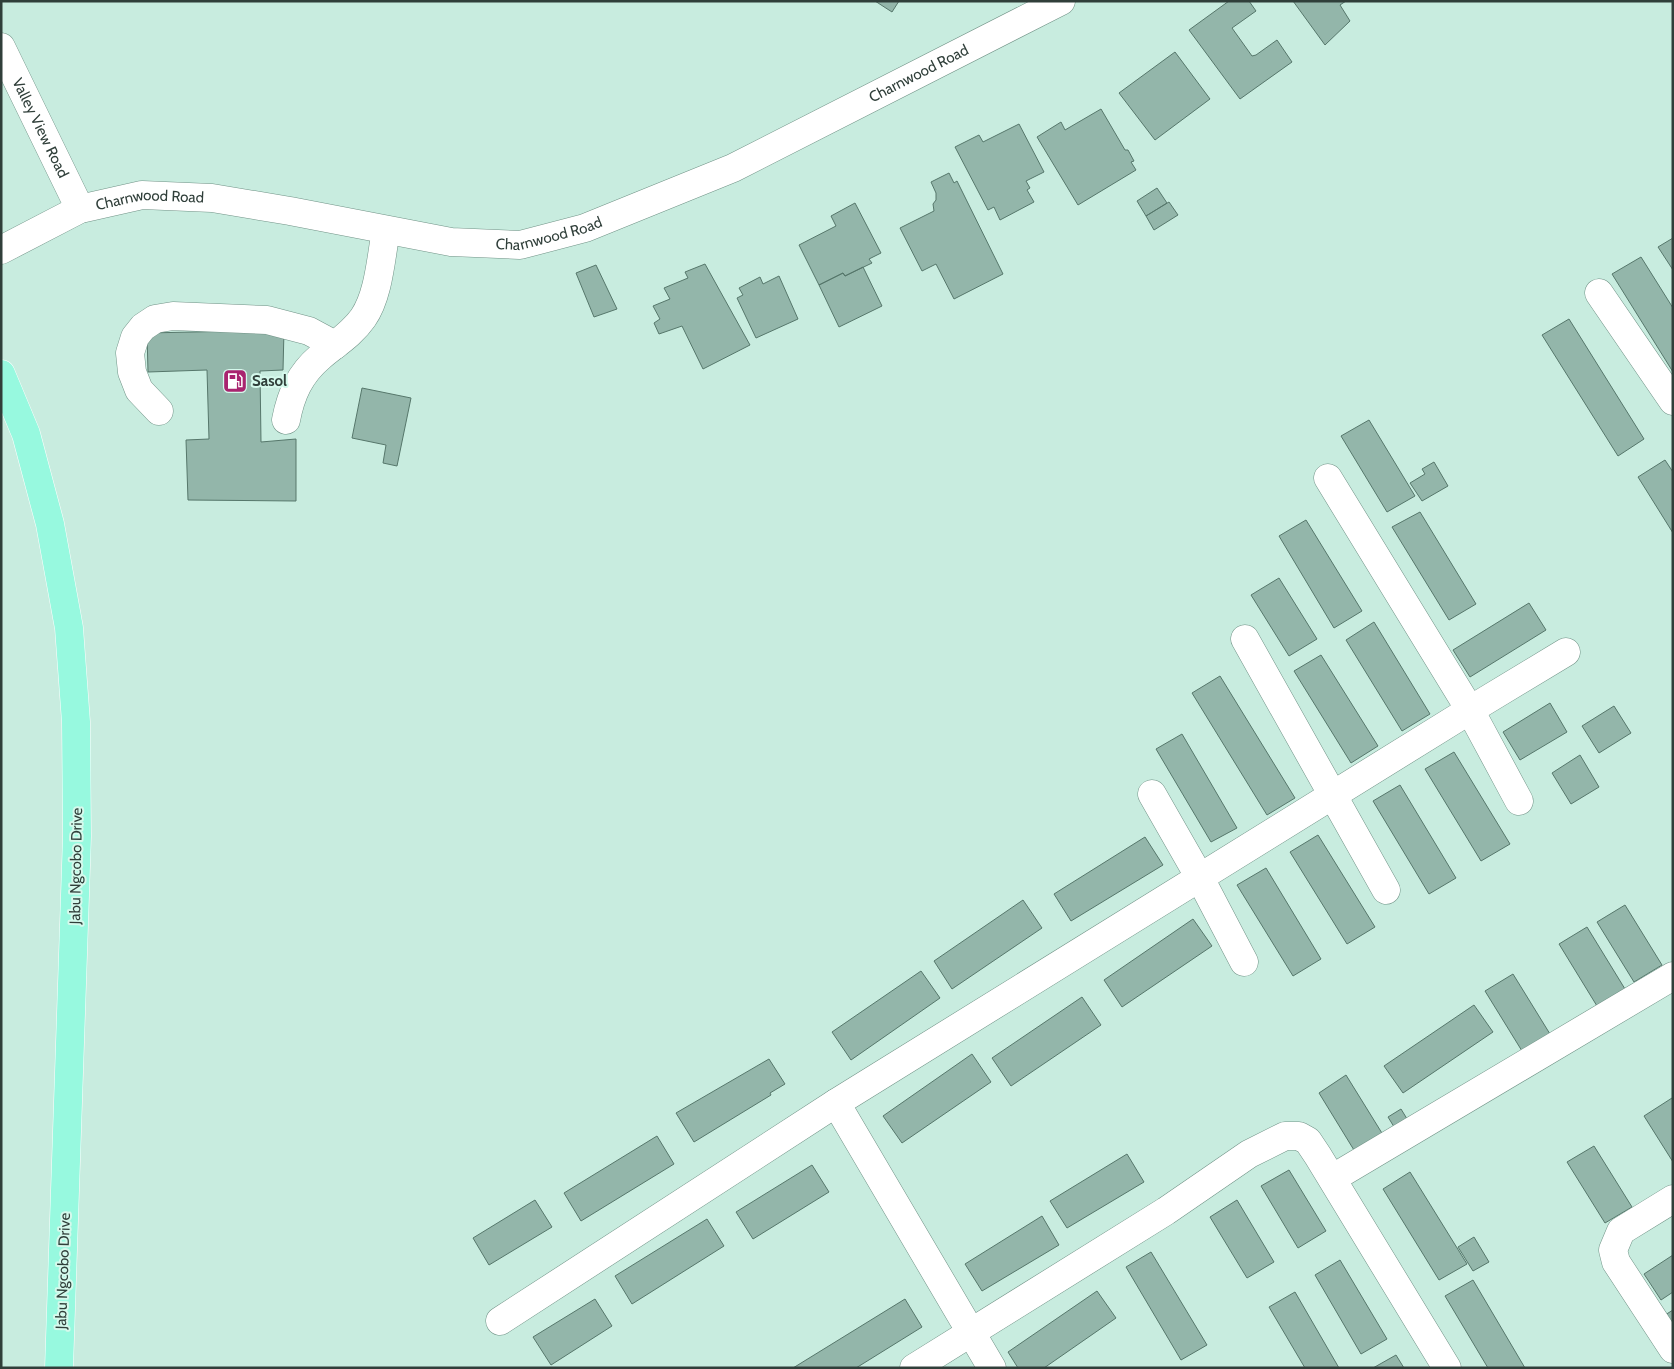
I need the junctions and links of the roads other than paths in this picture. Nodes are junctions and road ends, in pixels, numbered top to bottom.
1 (1061, 1) edge
2 (1, 47) edge
3 (80, 208) junction
4 (386, 230) junction
5 (1, 250) edge
6 (1599, 293) dead end
7 (335, 345) junction
8 (1, 374) edge
9 (1673, 401) edge
10 (159, 411) dead end
11 (286, 420) dead end
12 (1328, 478) dead end
13 (1245, 639) dead end
14 (1566, 652) dead end
15 (1470, 710) junction
16 (1152, 794) dead end
17 (1333, 795) junction
18 (1520, 801) dead end
19 (1200, 878) junction
20 (1386, 890) dead end
21 (1244, 962) dead end
22 (1673, 976) edge
23 (836, 1104) junction
24 (1333, 1178) junction
25 (1673, 1199) edge
26 (500, 1321) dead end
27 (971, 1332) junction
28 (1673, 1349) edge
29 (60, 1368) edge
30 (914, 1368) edge
31 (992, 1368) edge
32 (1447, 1368) edge

1 - 4 street, Charnwood Road
2 - 3 street, Valley View Road
3 - 4 street, Charnwood Road
3 - 5 street, Charnwood Road
4 - 7 street
6 - 9 street
7 - 10 street
7 - 11 street
8 - 29 main road, Jabu Ngcobo Drive
12 - 15 street
13 - 17 street
14 - 15 street
15 - 17 street
15 - 18 street
16 - 19 street
17 - 19 street
17 - 20 street
19 - 21 street
19 - 23 street
22 - 24 street
23 - 26 street
23 - 27 street
24 - 27 street
24 - 32 street
25 - 28 street
27 - 30 street
27 - 31 street

